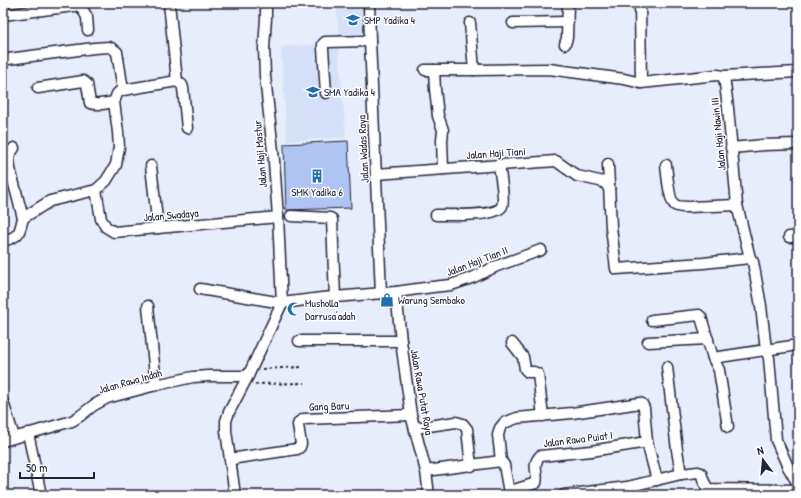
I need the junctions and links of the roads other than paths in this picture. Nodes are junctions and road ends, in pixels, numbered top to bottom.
1 (169, 3) edge
2 (266, 3) edge
3 (369, 3) edge
4 (568, 3) edge
5 (640, 3) edge
6 (81, 4) edge
7 (3, 15) edge
8 (568, 22) junction
9 (470, 23) dead end
10 (513, 23) dead end
11 (88, 30) dead end
12 (370, 41) junction
13 (565, 44) dead end
14 (8, 59) dead end
15 (474, 70) junction
16 (798, 72) edge
17 (724, 76) junction
18 (177, 81) junction
19 (641, 83) junction
20 (38, 88) dead end
21 (123, 90) junction
22 (326, 92) dead end
23 (114, 102) junction
24 (188, 128) dead end
25 (798, 144) edge
26 (14, 148) dead end
27 (731, 148) junction
28 (608, 164) dead end
29 (499, 165) junction
30 (666, 165) dead end
31 (151, 166) dead end
32 (443, 169) junction
33 (376, 174) junction
34 (609, 188) junction
35 (96, 190) junction
36 (737, 205) junction
37 (436, 215) dead end
38 (290, 216) dead end
39 (278, 217) junction
40 (23, 218) junction
41 (158, 228) junction
42 (3, 241) edge
43 (540, 250) dead end
44 (750, 258) junction
45 (200, 289) dead end
46 (396, 292) junction
47 (381, 293) junction
48 (335, 298) junction
49 (282, 303) junction
50 (148, 306) dead end
51 (652, 320) dead end
52 (708, 339) junction
53 (299, 341) dead end
54 (400, 341) junction
55 (648, 342) dead end
56 (512, 343) dead end
57 (798, 345) edge
58 (766, 350) junction
59 (713, 358) junction
60 (667, 367) dead end
61 (248, 377) junction
62 (156, 385) junction
63 (3, 402) edge
64 (411, 415) junction
65 (543, 416) junction
66 (728, 427) dead end
67 (415, 428) junction
68 (28, 433) junction
69 (14, 437) junction
70 (3, 441) edge
71 (647, 442) junction
72 (230, 459) junction
73 (501, 461) junction
74 (471, 466) junction
75 (426, 471) junction
76 (682, 474) junction
77 (657, 480) junction
78 (798, 484) edge
79 (798, 490) edge
80 (42, 495) edge
81 (235, 495) edge
82 (429, 495) edge
83 (564, 495) edge

1 - 18 street
2 - 39 street, Jalan Haji Mastur
3 - 12 street, Jalan Wadas Raya
4 - 8 street
5 - 19 street
6 - 7 street
6 - 11 street
8 - 10 street
8 - 13 street
9 - 15 street
12 - 22 street
12 - 33 street, Jalan Wadas Raya
14 - 21 street
15 - 19 street
15 - 32 street
16 - 17 street
17 - 19 street
17 - 27 street, Jalan Haji Nawin III
18 - 21 street
18 - 24 street
20 - 23 street
21 - 23 street
23 - 35 street
25 - 27 street
26 - 40 street
27 - 36 street, Jalan Haji Nawin III
28 - 34 street
29 - 32 street, Jalan Haji Tiani
29 - 34 street, Jalan Haji Tiani
29 - 37 street
30 - 36 street
31 - 41 street
32 - 33 street, Jalan Haji Tiani
33 - 47 street, Jalan Wadas Raya
34 - 44 street
35 - 40 street
35 - 41 street, Jalan Swadaya
36 - 44 street, Jalan Haji Nawin III
38 - 48 street
39 - 41 street, Jalan Swadaya
39 - 49 street, Jalan Haji Mastur
40 - 42 street
43 - 46 street, Jalan Haji Tian II
44 - 58 street, Jalan Haji Nawin III
45 - 49 street, Jalan Haji Tian II
46 - 47 street, Jalan Haji Tian II
46 - 54 street, Jalan Rawa Putat Raya
47 - 48 street, Jalan Haji Tian II
48 - 49 street, Jalan Haji Tian II
49 - 61 street
50 - 62 street
51 - 52 street
52 - 55 street
52 - 59 street
53 - 54 street
54 - 64 street, Jalan Rawa Putat Raya
56 - 65 street
57 - 58 street
58 - 59 street
58 - 78 street, Jalan Haji Nawin III
59 - 66 street
60 - 76 street
61 - 62 street, Jalan Rawa Indah
61 - 72 street
62 - 68 street, Jalan Rawa Indah
63 - 69 street
64 - 67 street, Jalan Rawa Putat Raya
64 - 72 street, Gang Baru
65 - 71 street
65 - 73 street, Jalan Rawa Puiat I
67 - 74 street
67 - 75 street, Jalan Rawa Putat Raya
68 - 69 street, Jalan Rawa Indah
68 - 80 street
69 - 70 street, Jalan Rawa Indah
71 - 73 street, Jalan Rawa Puiat I
71 - 77 street
72 - 81 street
73 - 74 street
74 - 75 street
75 - 82 street, Jalan Rawa Putat Raya
76 - 77 street
76 - 79 street
77 - 83 street

